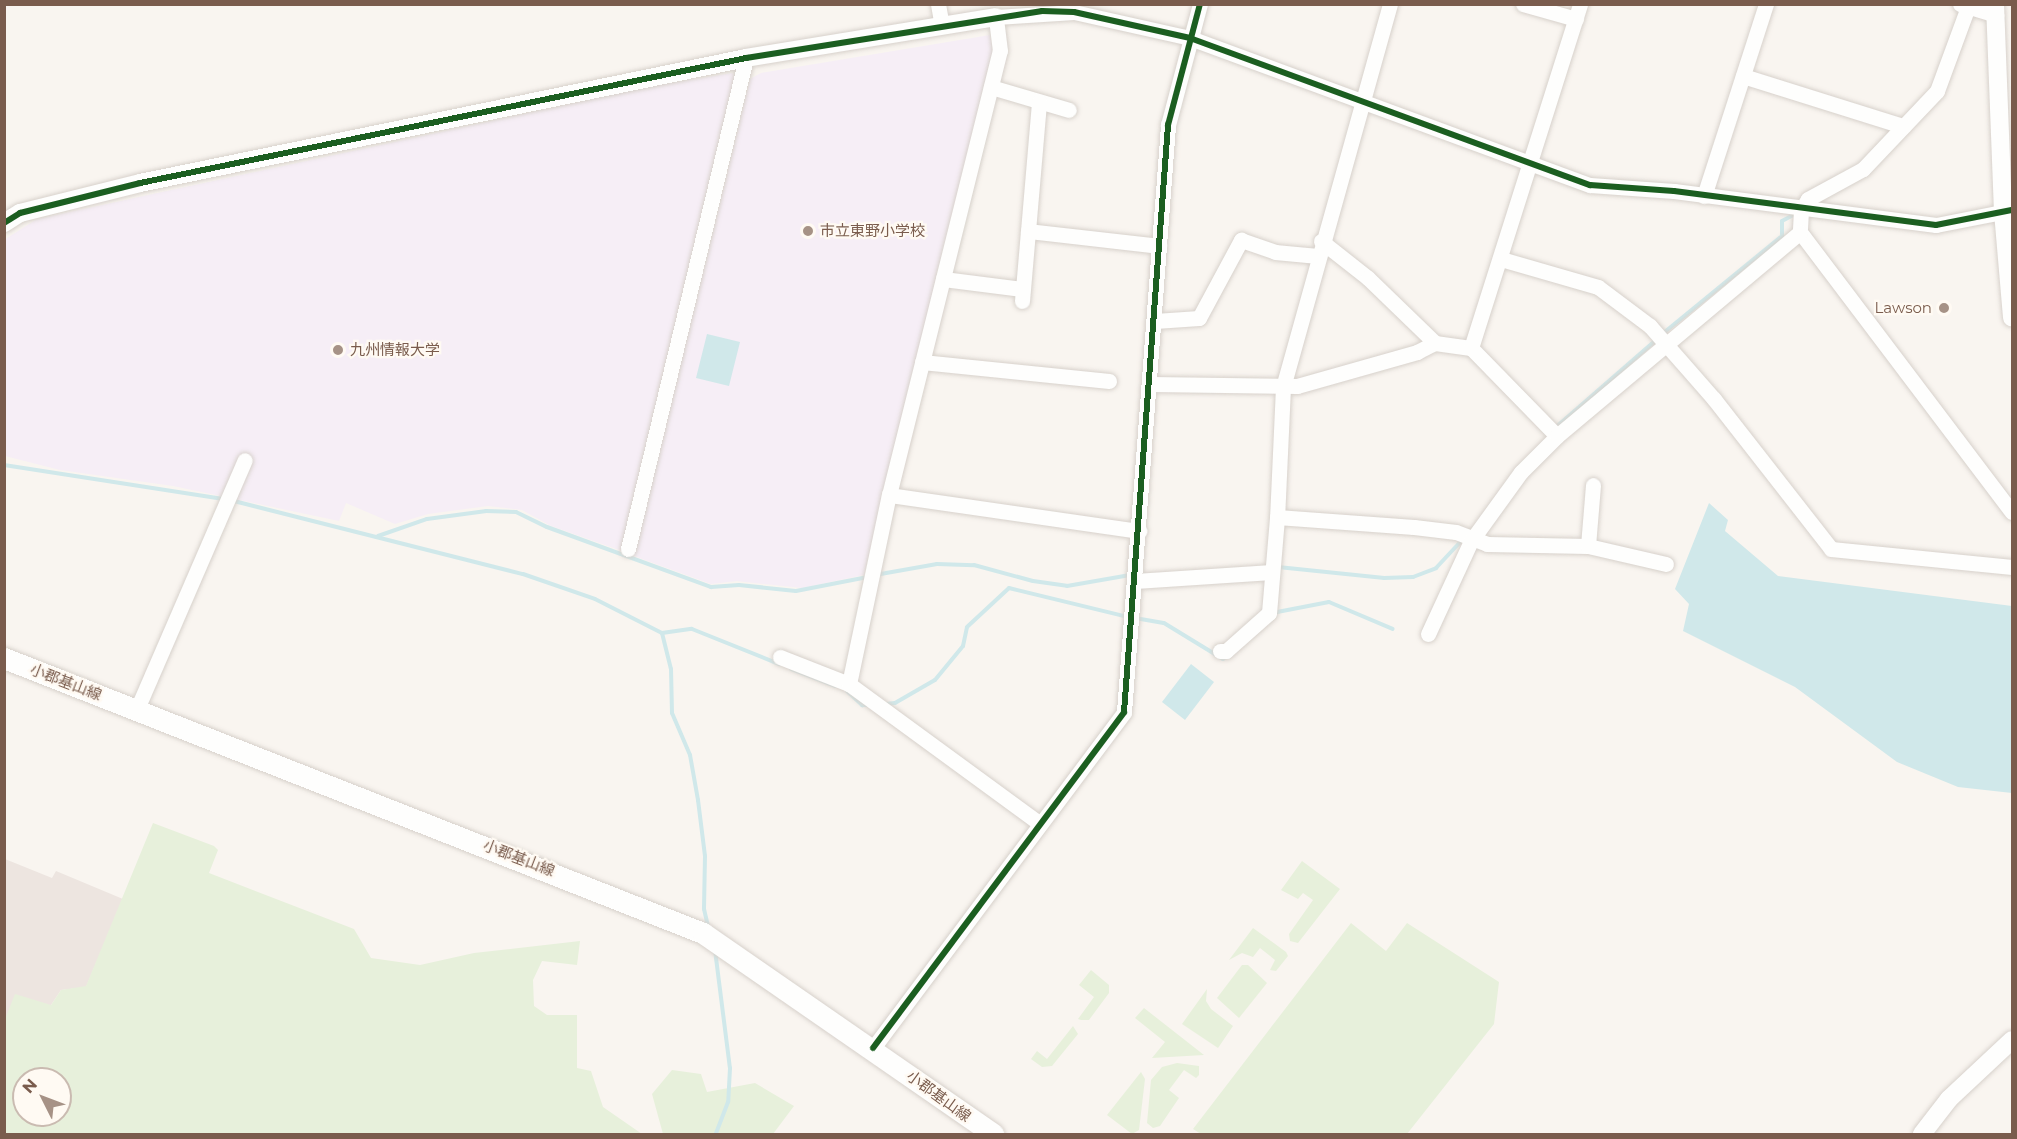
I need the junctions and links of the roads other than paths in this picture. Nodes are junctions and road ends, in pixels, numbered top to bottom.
1 (938, 4) edge
2 (1200, 4) edge
3 (1390, 4) edge
4 (1523, 4) edge
5 (1766, 4) edge
6 (1965, 5) edge
7 (1996, 10) edge
8 (1578, 12) edge
9 (996, 18) junction
10 (942, 26) junction
11 (1190, 38) junction
12 (746, 58) junction
13 (1743, 76) junction
14 (991, 87) junction
15 (1362, 99) junction
16 (1039, 102) junction
17 (1069, 111) dead end
18 (1903, 126) junction
19 (1532, 164) junction
20 (1704, 196) junction
21 (1802, 210) junction
22 (2008, 211) edge
23 (4, 223) edge
24 (1028, 231) junction
25 (1800, 232) junction
26 (1159, 246) junction
27 (1320, 248) junction
28 (1501, 259) junction
29 (944, 279) junction
30 (2011, 292) edge
31 (2013, 318) edge
32 (1155, 321) junction
33 (1435, 342) junction
34 (1667, 343) junction
35 (1471, 348) junction
36 (922, 362) junction
37 (1109, 381) dead end
38 (1151, 384) junction
39 (1283, 387) junction
40 (1557, 436) junction
41 (245, 460) dead end
42 (1593, 485) dead end
43 (889, 495) junction
44 (2013, 512) edge
45 (1277, 517) junction
46 (1139, 531) junction
47 (1471, 541) junction
48 (1588, 546) junction
49 (628, 549) dead end
50 (1666, 564) dead end
51 (2013, 567) edge
52 (1272, 572) junction
53 (1135, 581) junction
54 (1428, 634) dead end
55 (1220, 651) dead end
56 (780, 657) dead end
57 (4, 658) edge
58 (849, 684) junction
59 (137, 710) junction
60 (1039, 823) junction
61 (2013, 1040) edge
62 (873, 1048) junction
63 (993, 1134) edge
64 (1922, 1134) edge

1 - 10 street
2 - 11 street
3 - 15 street
4 - 8 street
5 - 13 street
6 - 7 street
6 - 18 street
7 - 22 street
8 - 19 street
9 - 10 street
9 - 11 street
9 - 14 street
10 - 12 street
11 - 15 street
11 - 26 street
12 - 23 street
12 - 49 street
13 - 18 street
13 - 20 street
14 - 16 street
14 - 29 street
15 - 19 street
15 - 27 street
16 - 17 street
16 - 24 street
18 - 21 street
19 - 20 street
19 - 28 street
20 - 21 street
21 - 22 street
21 - 25 street
22 - 30 street
24 - 26 street
24 - 29 street
25 - 34 street
25 - 44 street
26 - 32 street
27 - 32 street
27 - 33 street
27 - 39 street
28 - 34 street
28 - 35 street
29 - 36 street
30 - 31 street
32 - 38 street
33 - 35 street
33 - 39 street
34 - 40 street
34 - 51 street
35 - 40 street
36 - 37 street
36 - 43 street
38 - 39 street
38 - 46 street
39 - 45 street
40 - 47 street
41 - 59 street
42 - 48 street
43 - 46 street
43 - 58 street
45 - 47 street
45 - 52 street
46 - 53 street
47 - 48 street
47 - 54 street
48 - 50 street
52 - 53 street
52 - 55 street
53 - 60 street
56 - 58 street
57 - 59 main road, 小郡基山線
58 - 60 street
59 - 62 main road, 小郡基山線
60 - 62 street
61 - 64 street
62 - 63 main road, 小郡基山線

